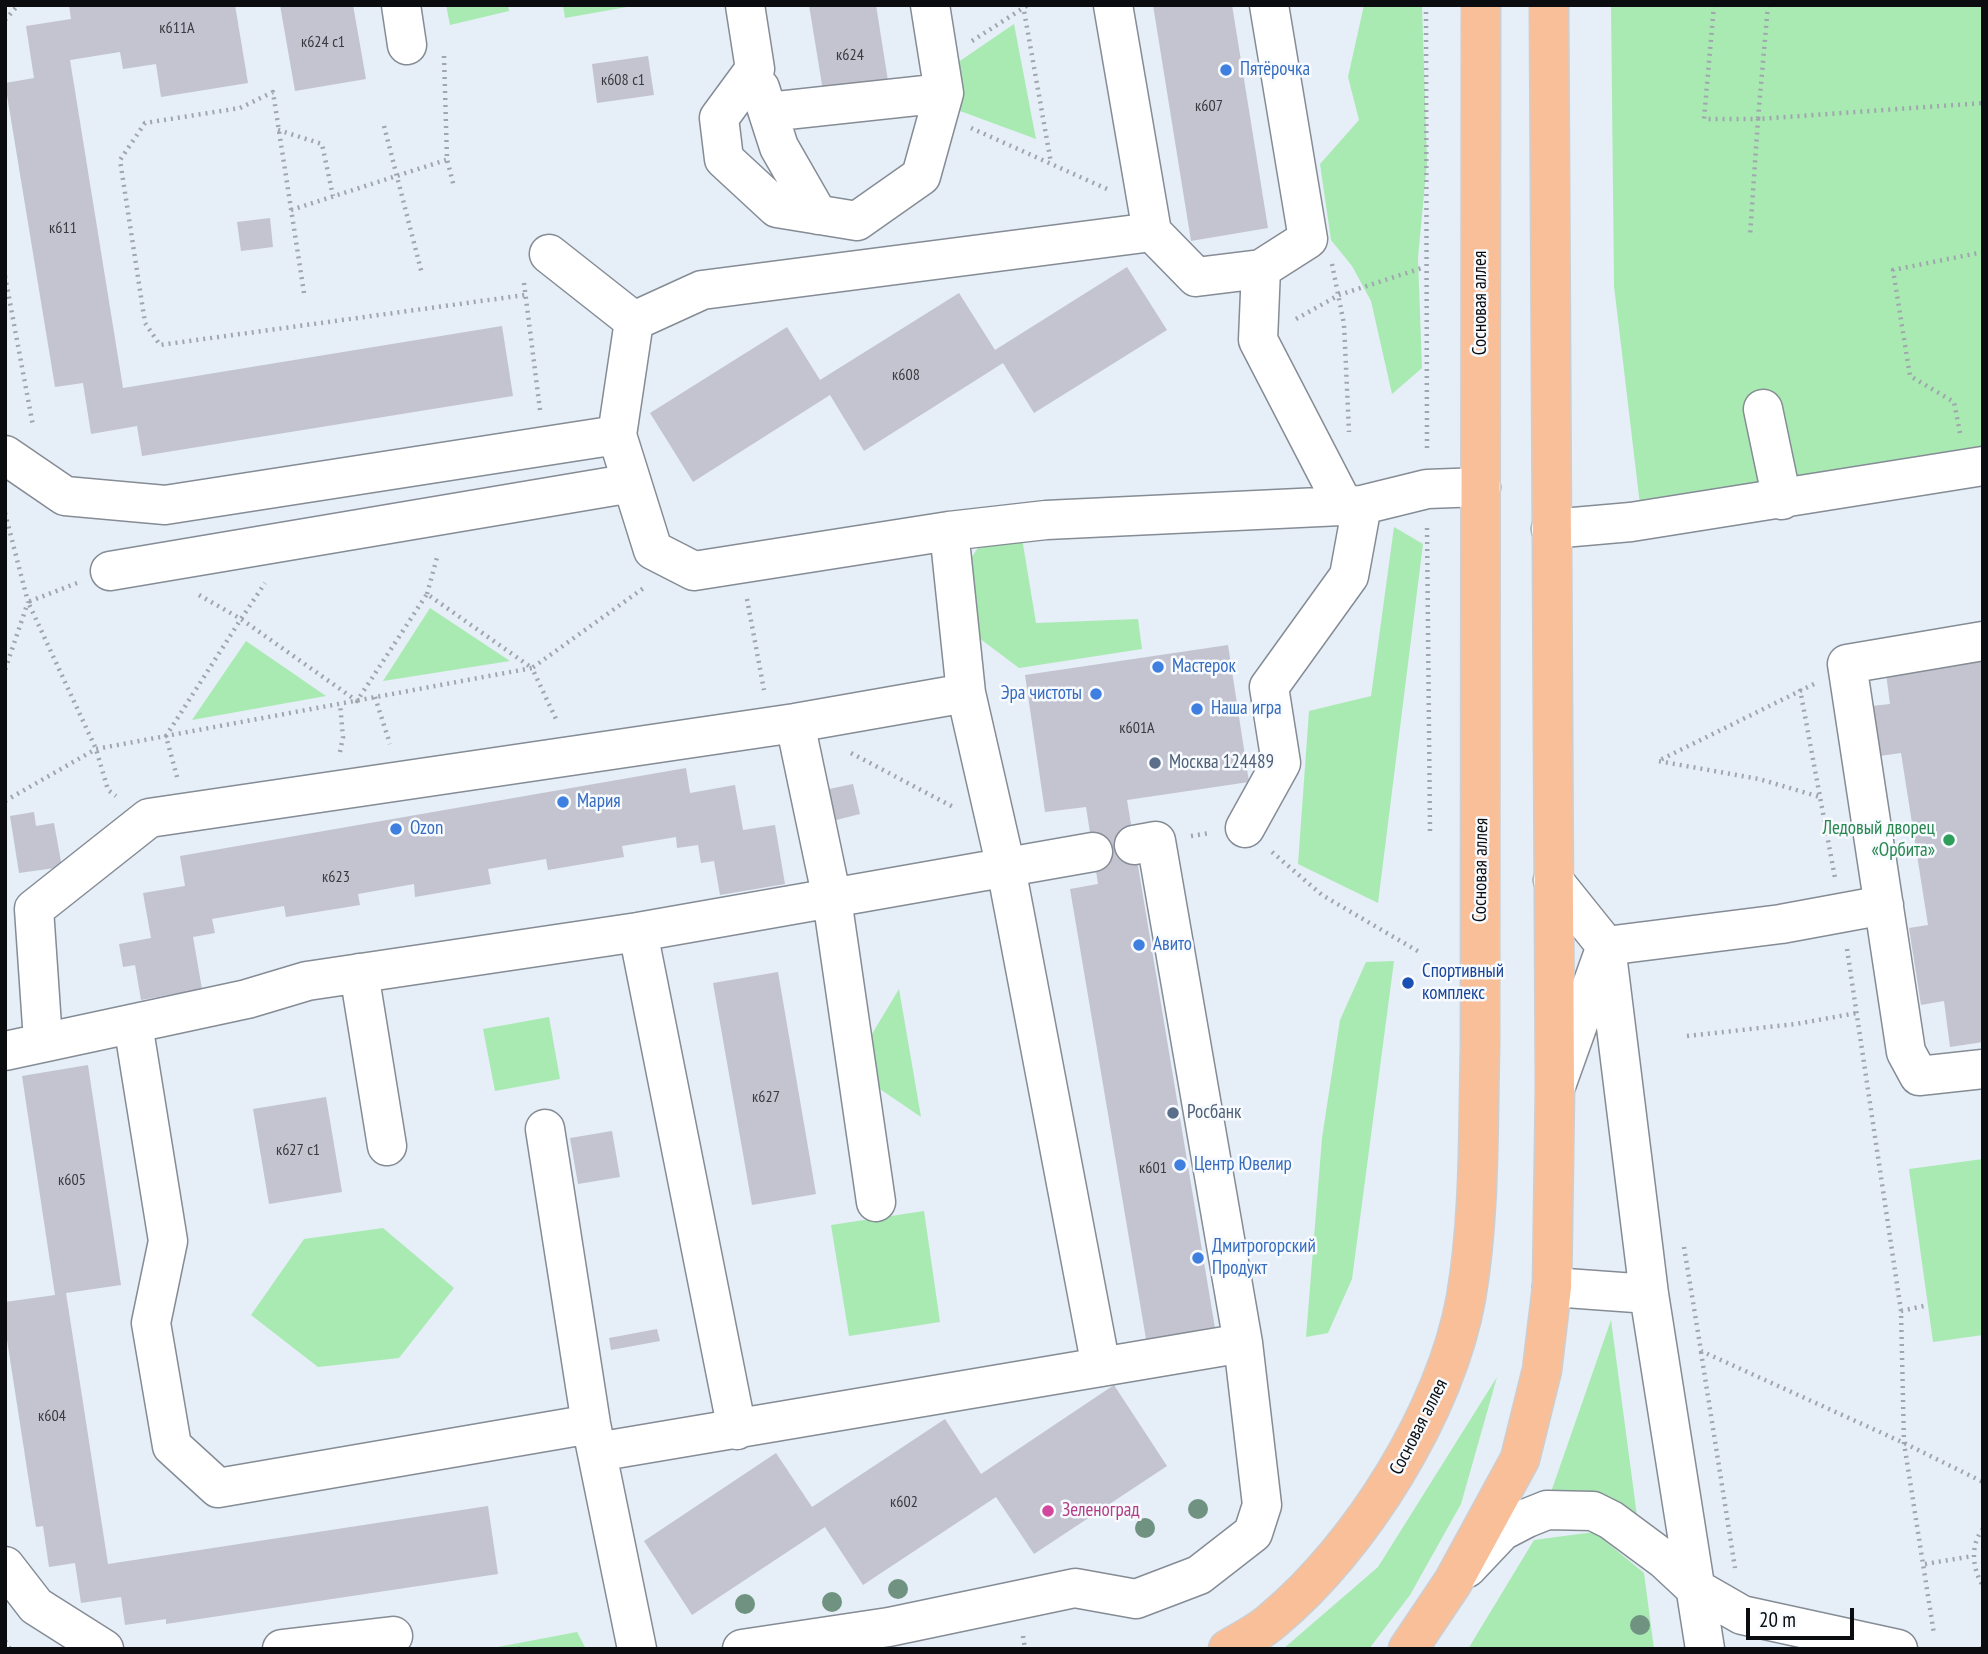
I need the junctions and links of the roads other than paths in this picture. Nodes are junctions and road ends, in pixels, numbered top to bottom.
1 (401, 5) edge
2 (745, 5) edge
3 (930, 5) edge
4 (1113, 5) edge
5 (1269, 5) edge
6 (1481, 5) edge
7 (1549, 5) edge
8 (407, 45) dead end
9 (755, 69) junction
10 (940, 89) junction
11 (768, 112) junction
12 (818, 215) junction
13 (1150, 220) junction
14 (549, 254) dead end
15 (1261, 269) junction
16 (634, 321) junction
17 (1763, 409) dead end
18 (617, 435) junction
19 (5, 455) edge
20 (1975, 467) edge
21 (632, 483) junction
22 (1481, 488) junction
23 (1782, 500) junction
24 (1353, 506) junction
25 (1551, 529) junction
26 (949, 531) junction
27 (110, 571) road end
28 (1983, 641) edge
29 (966, 693) junction
30 (782, 725) junction
31 (1245, 828) road end
32 (1145, 843) road end
33 (1093, 852) dead end
34 (1006, 868) junction
35 (1553, 880) junction
36 (832, 898) junction
37 (1884, 905) junction
38 (638, 932) junction
39 (1606, 946) junction
40 (359, 973) junction
41 (133, 1024) junction
42 (43, 1041) junction
43 (5, 1051) edge
44 (1983, 1069) edge
45 (1555, 1088) junction
46 (545, 1129) dead end
47 (387, 1146) dead end
48 (876, 1202) dead end
49 (1552, 1287) junction
50 (1649, 1294) junction
51 (1243, 1343) junction
52 (1101, 1367) junction
53 (737, 1430) junction
54 (594, 1438) junction
55 (5, 1566) edge
56 (1454, 1582) junction
57 (1695, 1588) junction
58 (393, 1636) dead end
59 (104, 1649) edge
60 (282, 1649) edge
61 (637, 1649) edge
62 (742, 1649) edge
63 (1228, 1649) edge
64 (1408, 1649) edge
65 (1705, 1649) edge
66 (1898, 1649) edge

1 - 8 lane
2 - 9 lane
3 - 10 lane
4 - 13 lane
5 - 15 lane
6 - 22 main road, Сосновая аллея
7 - 25 main road
9 - 11 lane
9 - 12 lane
10 - 11 lane
10 - 12 lane
11 - 12 lane
13 - 15 lane
13 - 16 lane
14 - 16 lane
15 - 24 lane
16 - 18 lane
17 - 23 lane
18 - 19 lane
18 - 21 lane
20 - 23 lane
21 - 26 lane
21 - 27 lane
22 - 24 lane
22 - 63 main road, Сосновая аллея
23 - 25 lane
24 - 26 lane
24 - 31 lane
25 - 35 main road
26 - 29 lane
28 - 37 lane
29 - 30 lane
29 - 34 lane
30 - 36 lane
30 - 42 lane
32 - 51 lane
33 - 34 lane
34 - 36 lane
34 - 52 lane
35 - 39 lane
35 - 45 main road
36 - 38 lane
36 - 48 lane
37 - 39 lane
37 - 44 lane
38 - 40 lane
38 - 53 lane
39 - 45 lane
39 - 50 lane
40 - 41 lane
40 - 47 lane
41 - 42 lane
41 - 54 lane
42 - 43 lane
45 - 49 main road
46 - 54 lane
49 - 50 lane
49 - 56 main road
50 - 57 lane
51 - 52 lane
51 - 62 lane
52 - 53 lane
53 - 54 lane
54 - 61 lane
55 - 59 lane
56 - 57 lane
56 - 64 main road
57 - 65 lane
57 - 66 lane
58 - 60 lane

